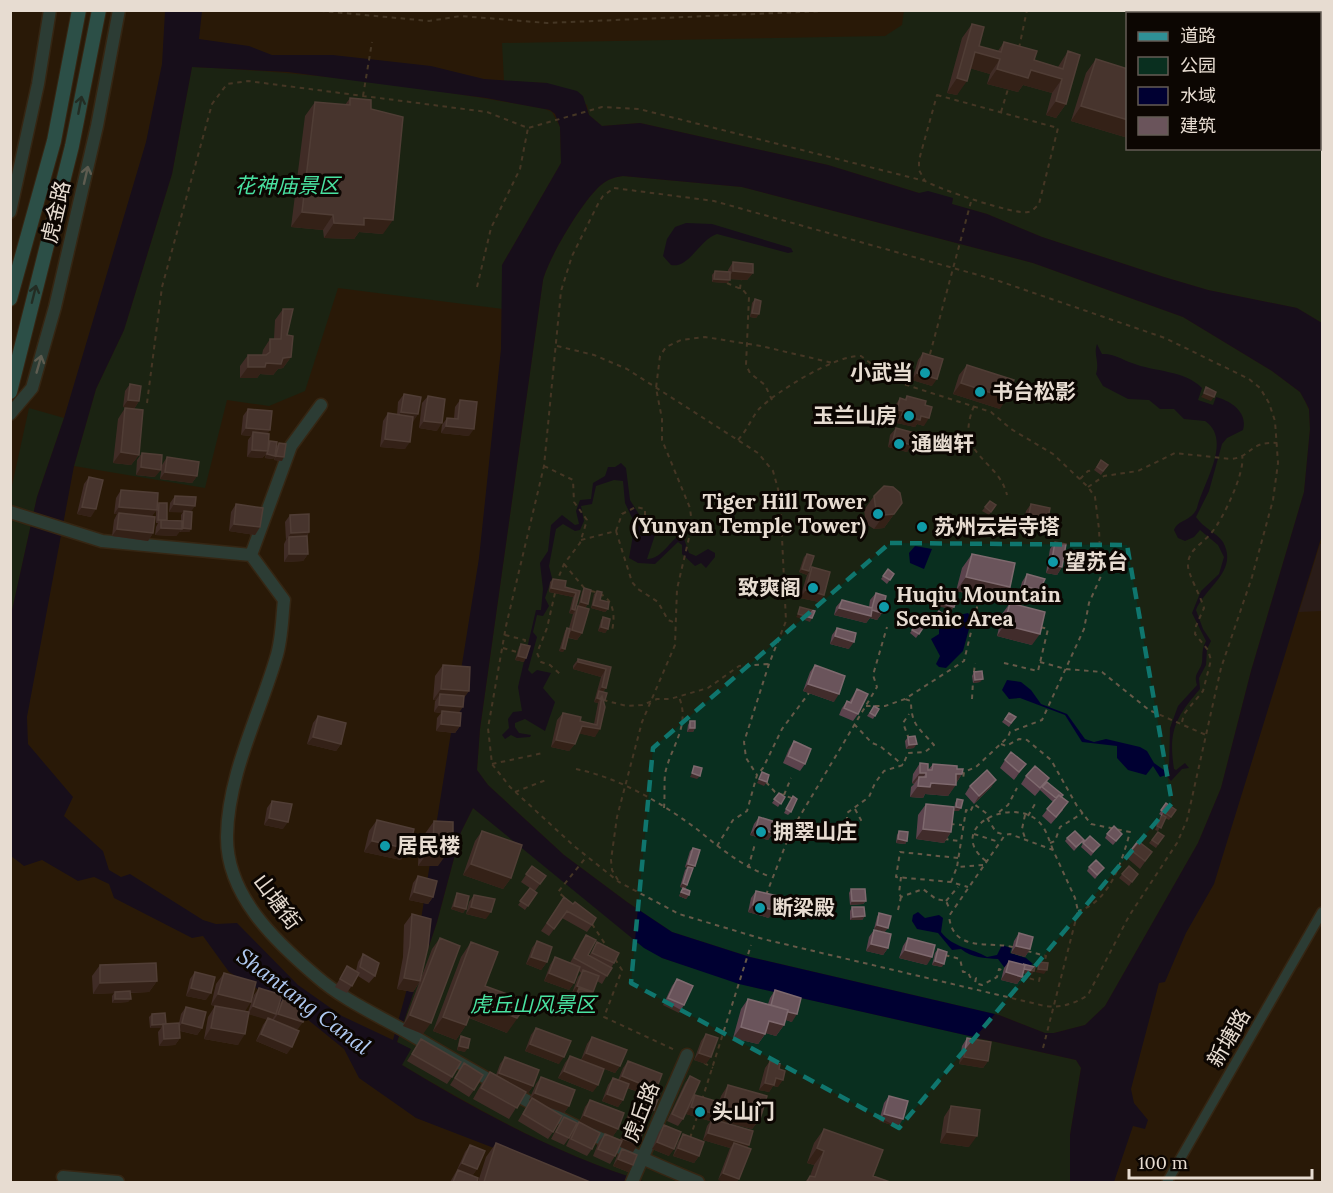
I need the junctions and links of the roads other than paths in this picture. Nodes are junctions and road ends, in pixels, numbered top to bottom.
1 (50, 10) edge
2 (79, 10) edge
3 (99, 10) edge
4 (119, 10) edge
5 (10, 212) edge
6 (10, 299) edge
7 (10, 392) edge
8 (321, 405) dead end
9 (10, 414) edge
10 (10, 512) edge
11 (251, 555) junction
12 (1323, 912) edge
13 (687, 1055) road end
14 (643, 1159) junction
15 (63, 1178) dead end
16 (118, 1182) edge
17 (632, 1182) edge
18 (698, 1182) edge
19 (1167, 1182) edge

1 - 5 street
2 - 6 main road, 虎金路
7 -> 3 main road, 虎金路
9 -> 4 street, 虎金路
8 - 11 street
10 - 11 street
11 - 14 street, 山塘街
12 - 19 street, 新塘路
13 - 14 street, 虎丘路
14 - 17 street, 虎丘路
14 - 18 street, 山塘街
15 - 16 street

